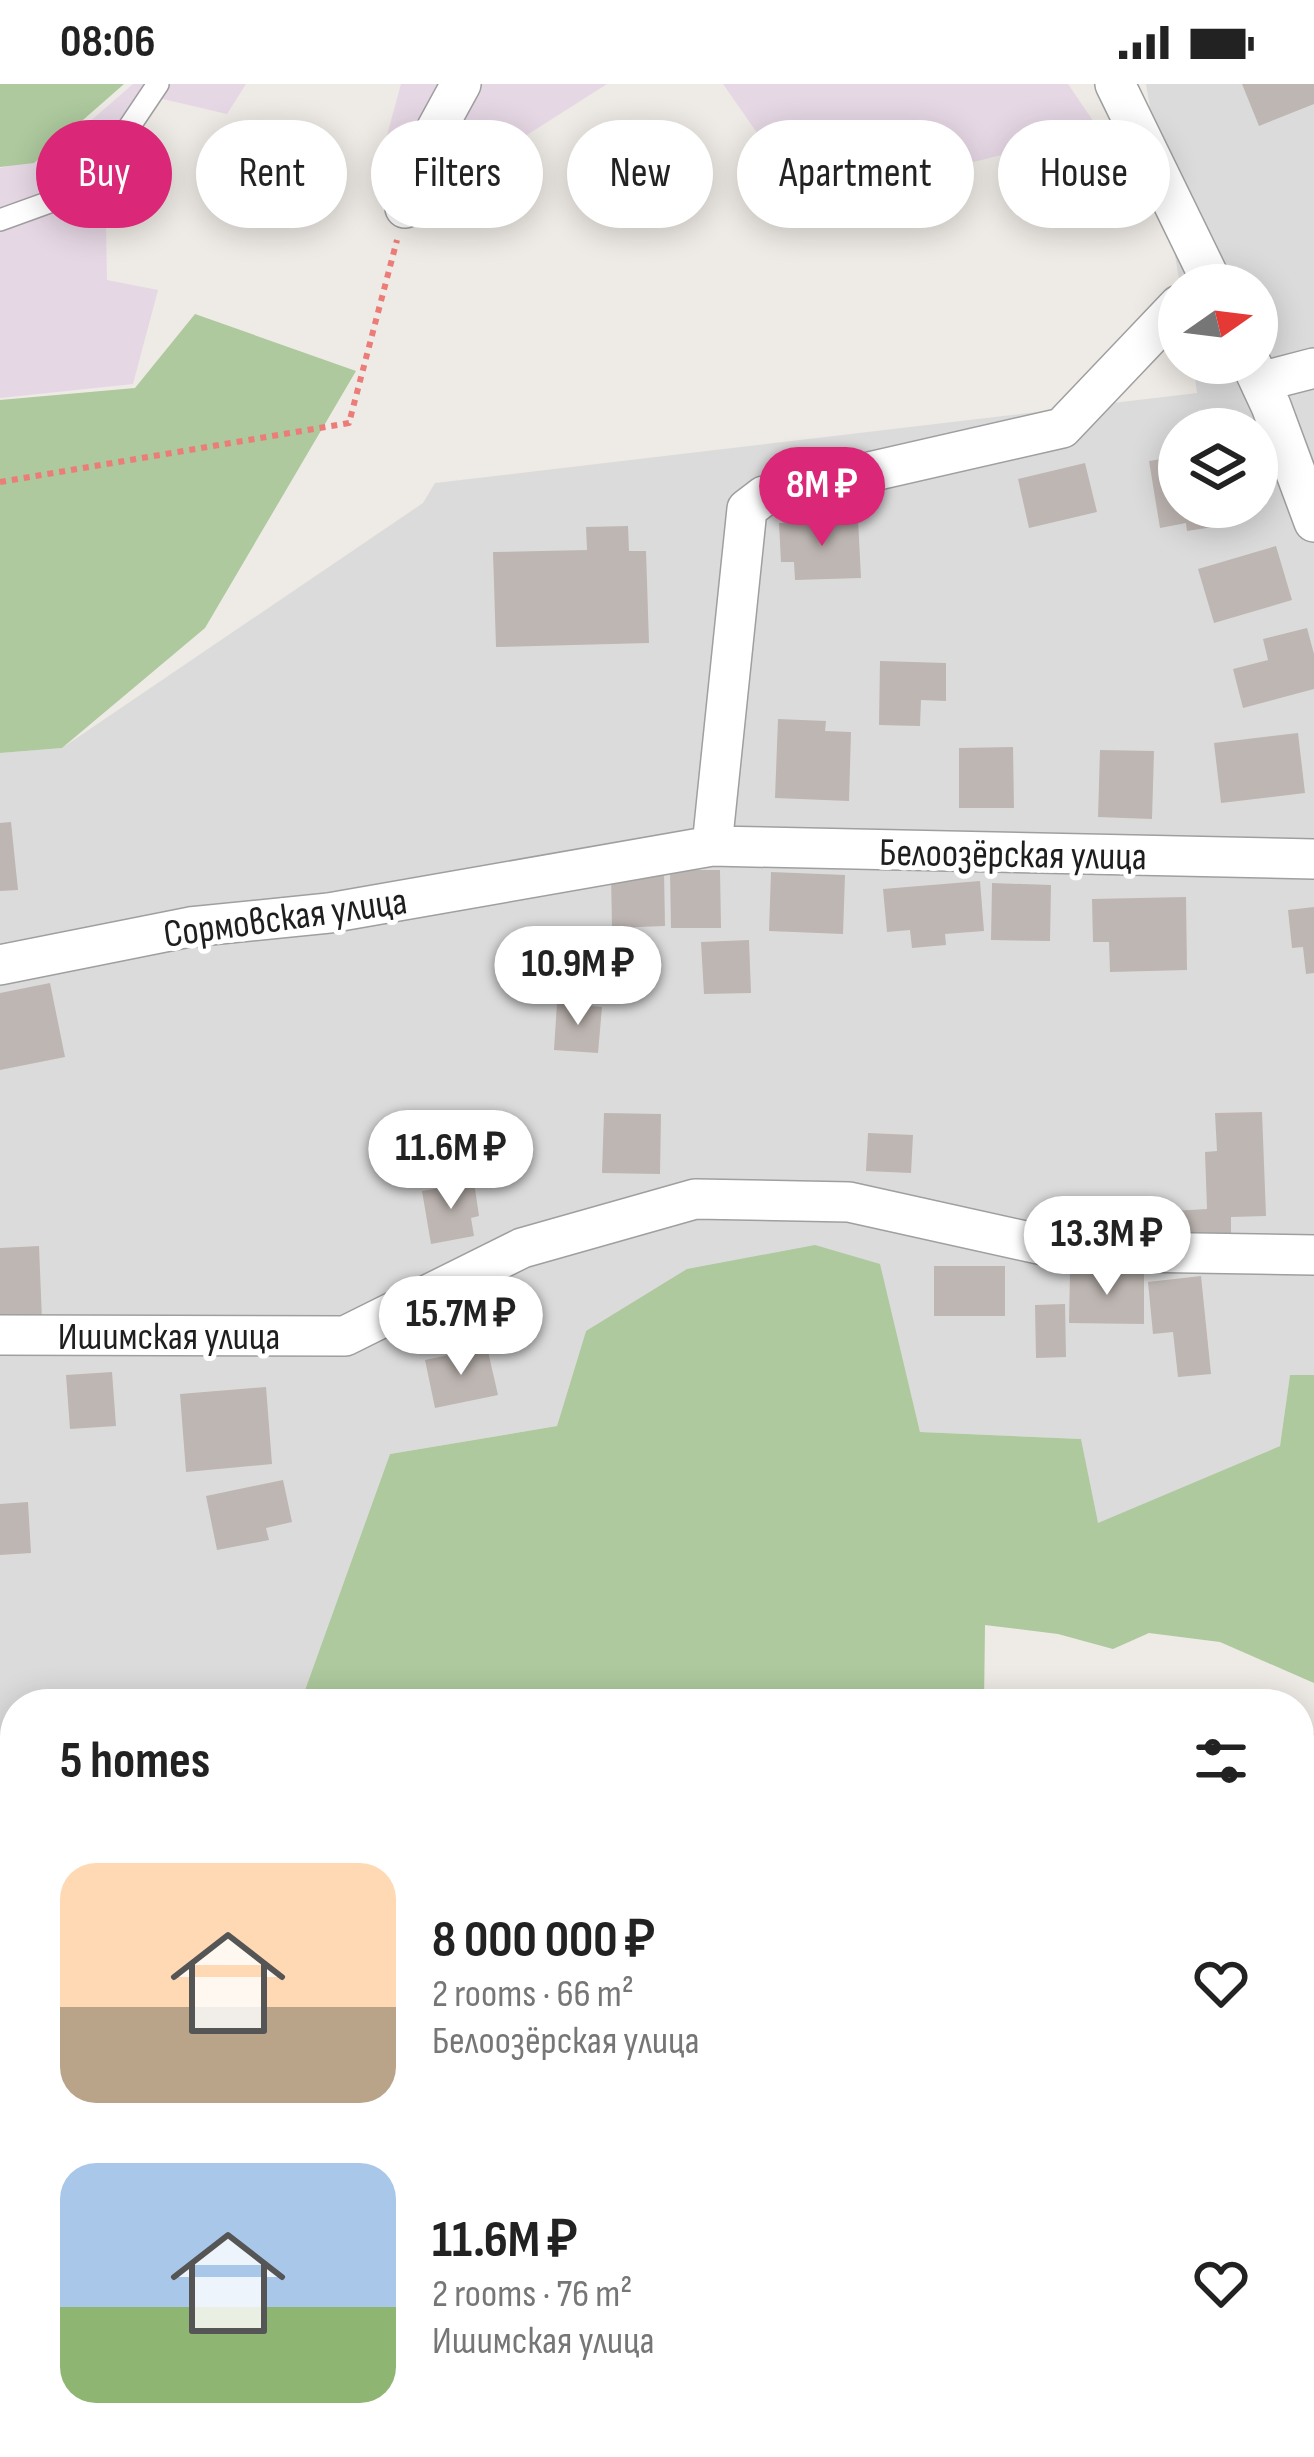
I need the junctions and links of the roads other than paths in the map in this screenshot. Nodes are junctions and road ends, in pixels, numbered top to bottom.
1 (158, 84) edge
2 (461, 84) edge
3 (1115, 84) edge
4 (441, 120) edge
5 (0, 220) edge
6 (1198, 264) edge
7 (1158, 327) edge
8 (1314, 368) edge
9 (1278, 370) edge
10 (1260, 384) edge
11 (1314, 522) edge
12 (712, 846) junction
13 (1314, 860) edge
14 (0, 965) edge
15 (1314, 1255) edge
16 (0, 1335) edge

1 - 5 lane
2 - 4 street
3 - 6 street
7 - 12 street
8 - 9 street
10 - 11 street
12 - 13 street, Белоозёрская улица
12 - 14 street, Сормовская улица
15 - 16 street, Ишимская улица

